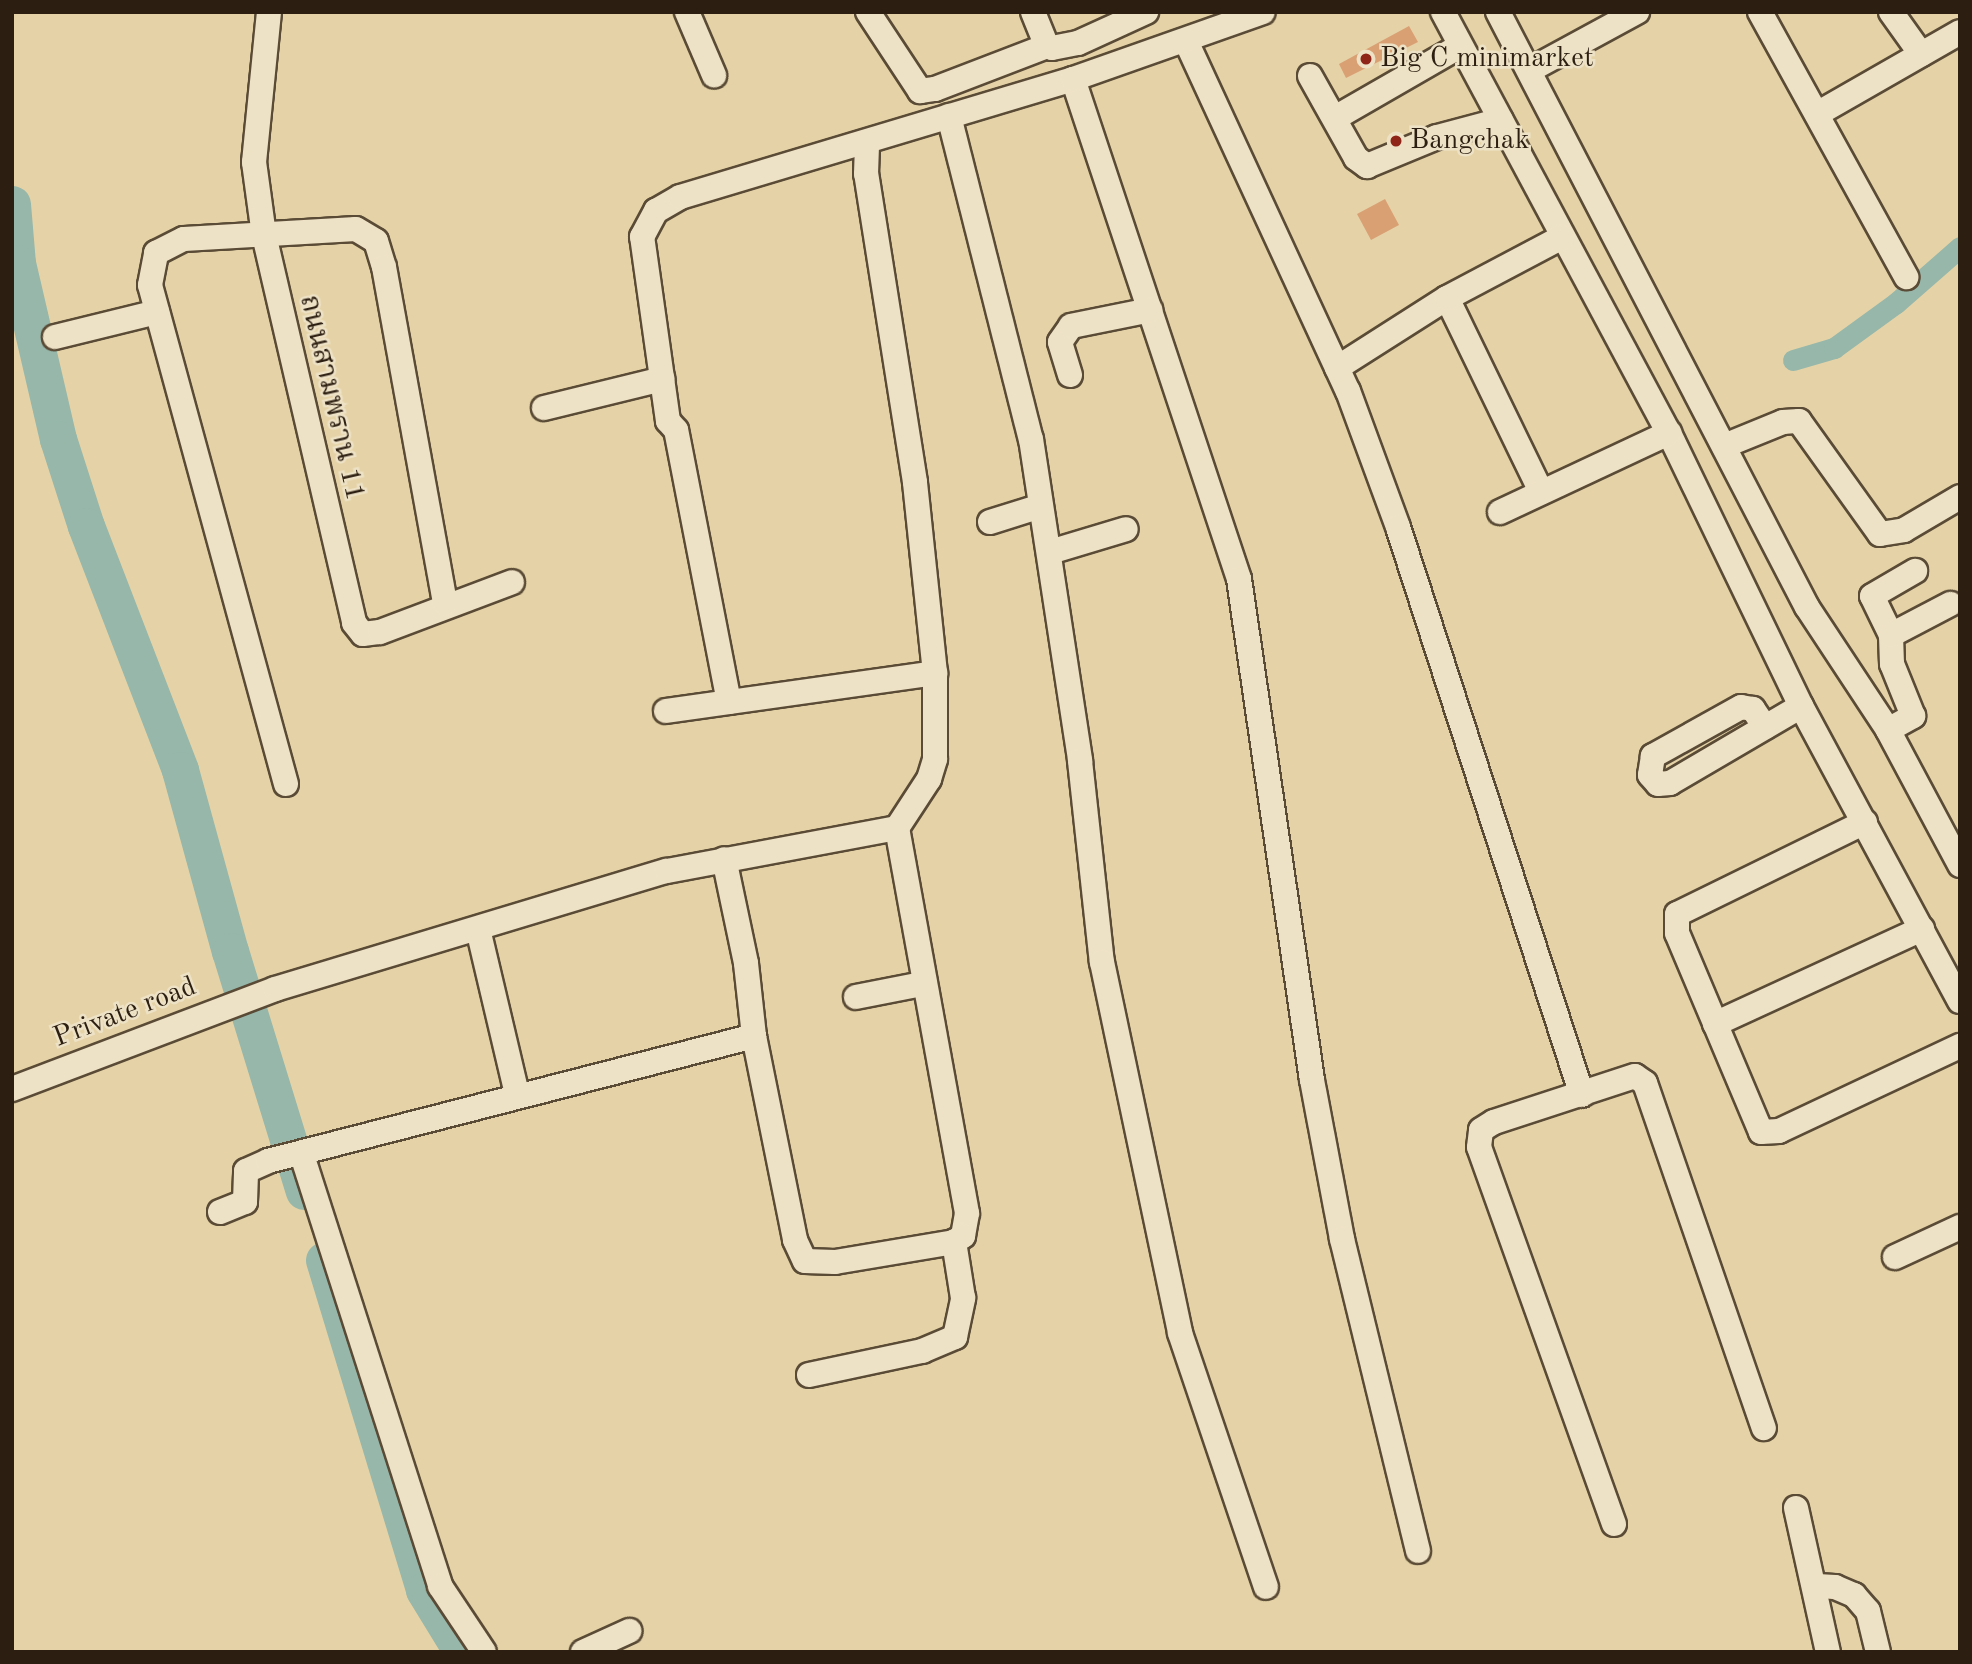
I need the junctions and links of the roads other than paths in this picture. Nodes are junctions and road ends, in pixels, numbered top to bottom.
1 (269, 12) edge
2 (687, 12) edge
3 (868, 12) edge
4 (1034, 12) edge
5 (1146, 12) edge
6 (1264, 12) edge
7 (1443, 12) edge
8 (1498, 12) edge
9 (1637, 12) edge
10 (1760, 12) edge
11 (1891, 12) edge
12 (1960, 32) edge
13 (1186, 41) junction
14 (1047, 46) junction
15 (1460, 46) junction
16 (1921, 54) junction
17 (1530, 70) junction
18 (714, 75) dead end
19 (1310, 76) dead end
20 (1073, 79) junction
21 (1817, 114) junction
22 (949, 116) junction
23 (1335, 118) junction
24 (1501, 120) junction
25 (867, 142) junction
26 (264, 234) junction
27 (1562, 237) junction
28 (1906, 278) dead end
29 (1447, 298) junction
30 (1150, 310) junction
31 (157, 312) junction
32 (55, 337) dead end
33 (1337, 368) junction
34 (1070, 375) dead end
35 (662, 379) junction
36 (544, 408) dead end
37 (1670, 433) junction
38 (1724, 446) junction
39 (1541, 492) junction
40 (1960, 497) edge
41 (1041, 506) junction
42 (1500, 512) dead end
43 (990, 522) dead end
44 (1126, 529) dead end
45 (1050, 552) junction
46 (1915, 571) dead end
47 (512, 582) dead end
48 (445, 604) junction
49 (1950, 604) dead end
50 (1891, 635) junction
51 (935, 673) junction
52 (729, 702) junction
53 (1801, 706) junction
54 (666, 711) dead end
55 (1765, 727) dead end
56 (1888, 730) junction
57 (286, 784) dead end
58 (1865, 822) junction
59 (897, 828) junction
60 (724, 859) junction
61 (1960, 865) edge
62 (478, 929) junction
63 (1922, 929) junction
64 (1953, 974) edge
65 (922, 984) junction
66 (856, 997) dead end
67 (1960, 1001) edge
68 (1715, 1024) junction
69 (754, 1036) junction
70 (1960, 1046) edge
71 (12, 1089) edge
72 (517, 1094) junction
73 (1582, 1095) junction
74 (299, 1155) junction
75 (220, 1212) dead end
76 (1960, 1227) edge
77 (954, 1242) junction
78 (1895, 1257) dead end
79 (809, 1375) dead end
80 (1764, 1428) dead end
81 (1796, 1508) dead end
82 (1614, 1524) dead end
83 (1418, 1551) dead end
84 (1816, 1586) junction
85 (1266, 1587) dead end
86 (629, 1631) dead end
87 (484, 1652) edge
88 (583, 1652) edge
89 (1828, 1652) edge
90 (1878, 1652) edge

1 - 26 street, ถนนสามพราน 11
2 - 18 street
3 - 14 street
4 - 14 street
5 - 14 street
6 - 13 street
7 - 15 street
8 - 17 street
9 - 17 street
10 - 21 street
11 - 16 street
12 - 16 street
13 - 20 street
13 - 33 street
15 - 23 street
15 - 24 street
16 - 21 street
17 - 38 street
19 - 23 street
20 - 22 street
20 - 30 street
21 - 28 street
22 - 25 street
22 - 41 street
23 - 24 street
24 - 27 street
25 - 35 street
25 - 51 street
26 - 31 street
26 - 48 street
26 - 48 street, ถนนสามพราน 11
27 - 29 street
27 - 37 street
29 - 33 street
29 - 39 street
30 - 34 street
30 - 83 street
31 - 32 street
31 - 57 street
33 - 73 street
35 - 36 street
35 - 52 street
37 - 39 street
37 - 53 street
38 - 40 street
38 - 56 street
39 - 42 street
41 - 43 street
41 - 45 street
44 - 45 street
45 - 85 street
46 - 50 street
47 - 48 street, ถนนสามพราน 11
49 - 50 street
50 - 56 street
51 - 52 street
51 - 59 street
52 - 54 street
53 - 55 street
53 - 58 street
56 - 61 street
58 - 63 street
58 - 68 street
59 - 60 street, Private road
59 - 65 street
60 - 62 street, Private road
60 - 69 street
62 - 71 street, Private road
62 - 72 street
63 - 64 street
63 - 68 street
64 - 67 street
65 - 66 street
65 - 77 street
68 - 70 street
69 - 72 street
69 - 77 street
72 - 74 street
73 - 80 street
73 - 82 street
74 - 75 street
74 - 87 street
76 - 78 street
77 - 79 street
81 - 84 street
84 - 89 street
84 - 90 street
86 - 88 street

